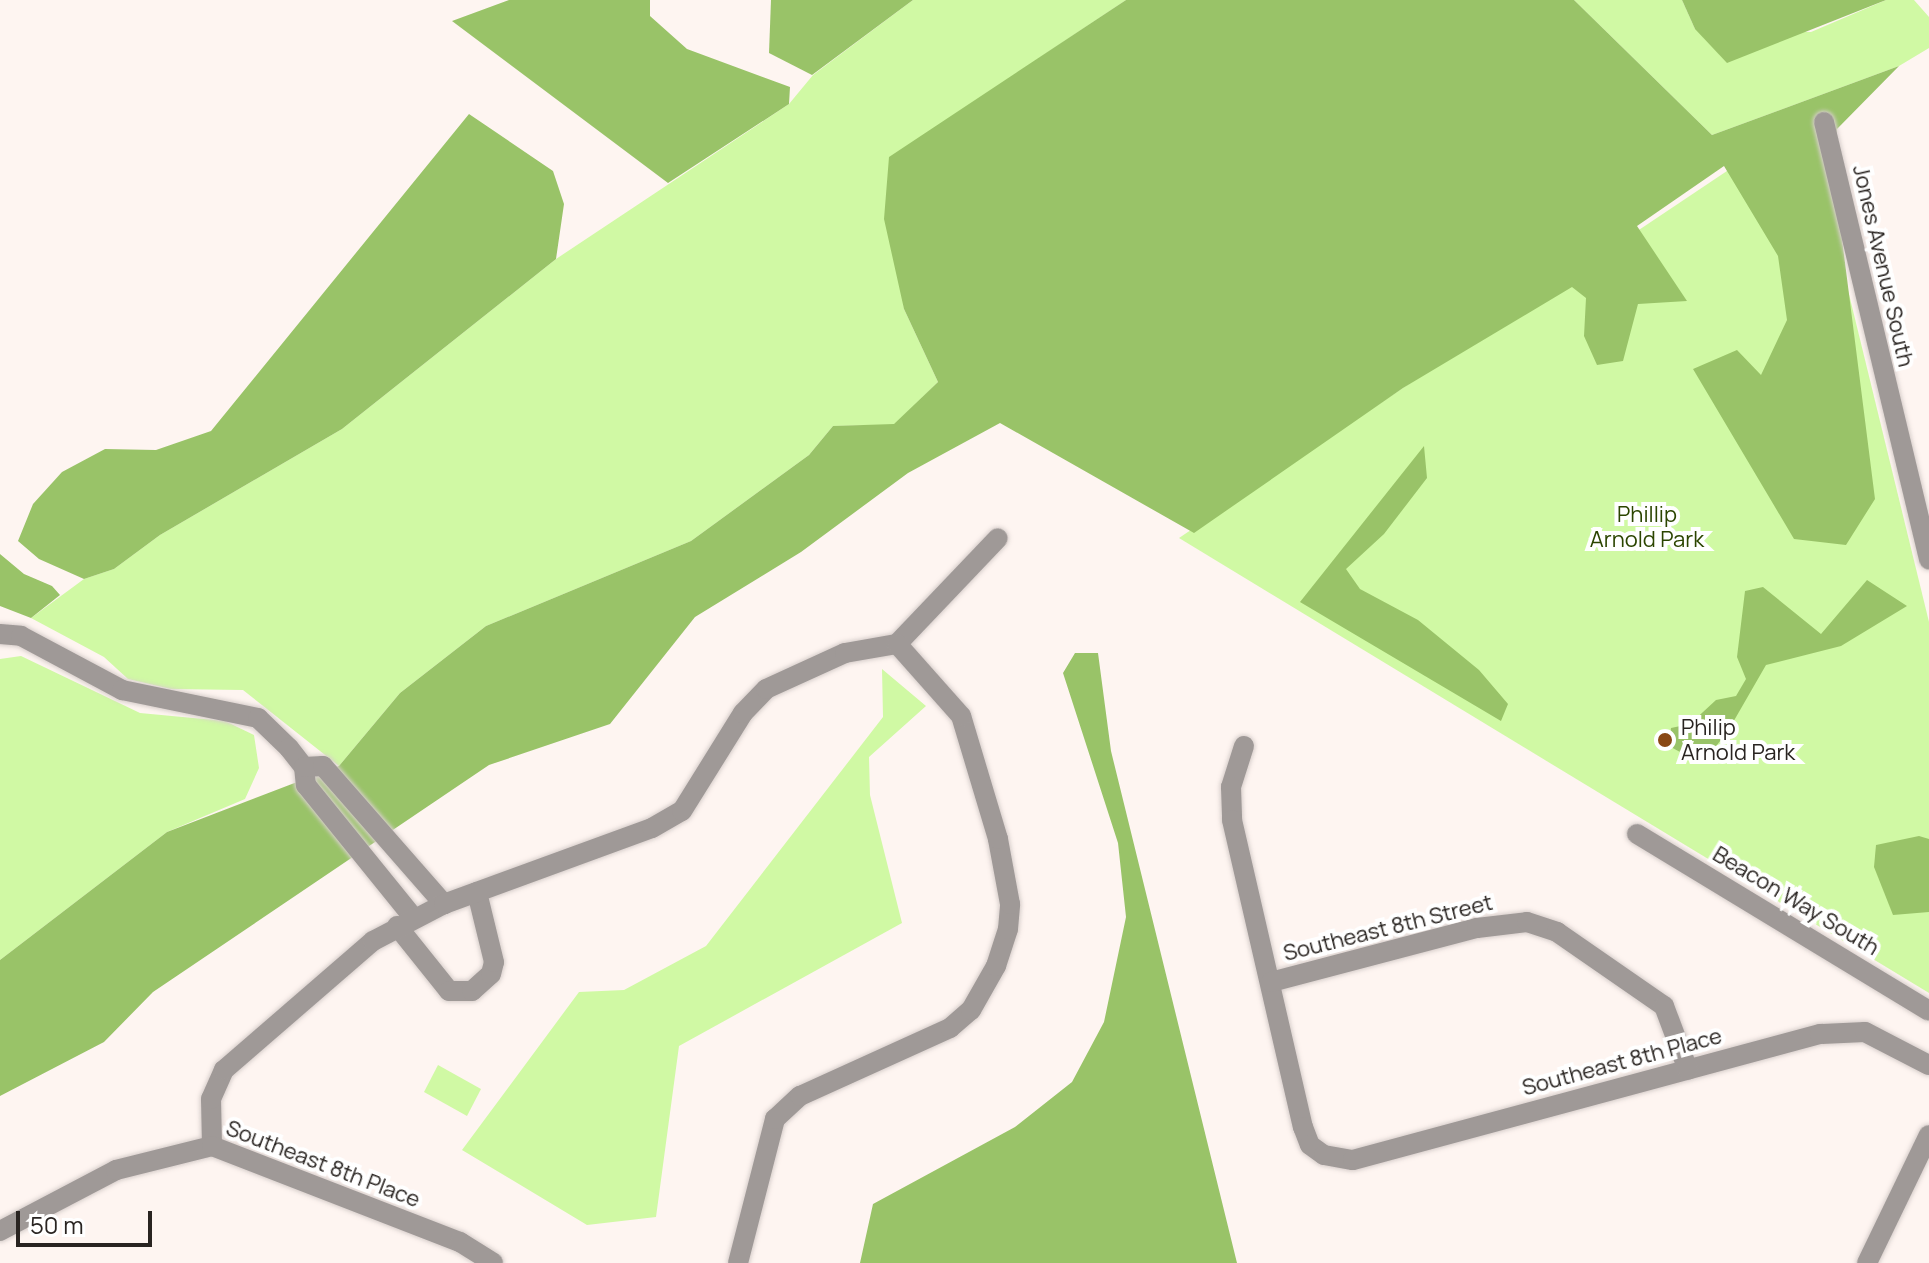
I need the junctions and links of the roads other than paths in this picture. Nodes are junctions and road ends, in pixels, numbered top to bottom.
1 (1824, 122) dead end
2 (998, 538) dead end
3 (1927, 539) edge
4 (1929, 560) edge
5 (0, 634) edge
6 (897, 644) junction
7 (1244, 746) dead end
8 (304, 767) junction
9 (1637, 834) dead end
10 (477, 892) junction
11 (444, 904) junction
12 (405, 922) junction
13 (1271, 982) junction
14 (1929, 1011) edge
15 (1929, 1065) edge
16 (1688, 1070) junction
17 (1929, 1135) edge
18 (212, 1146) junction
19 (0, 1231) edge
20 (493, 1263) edge
21 (738, 1263) edge
22 (1867, 1263) edge

1 - 3 street, Jones Avenue South
2 - 6 street
3 - 4 street, Jones Avenue South
5 - 8 street
6 - 10 street
6 - 21 street
7 - 13 street
8 - 11 street
8 - 12 street
9 - 14 street, Beacon Way South
10 - 11 street
10 - 12 street
11 - 12 street
12 - 18 street
13 - 16 street, Southeast 8th Street
13 - 16 street, Southeast 8th Place
15 - 16 street, Southeast 8th Place
17 - 22 street
18 - 19 street, Southeast 8th Place
18 - 20 street, Southeast 8th Place

